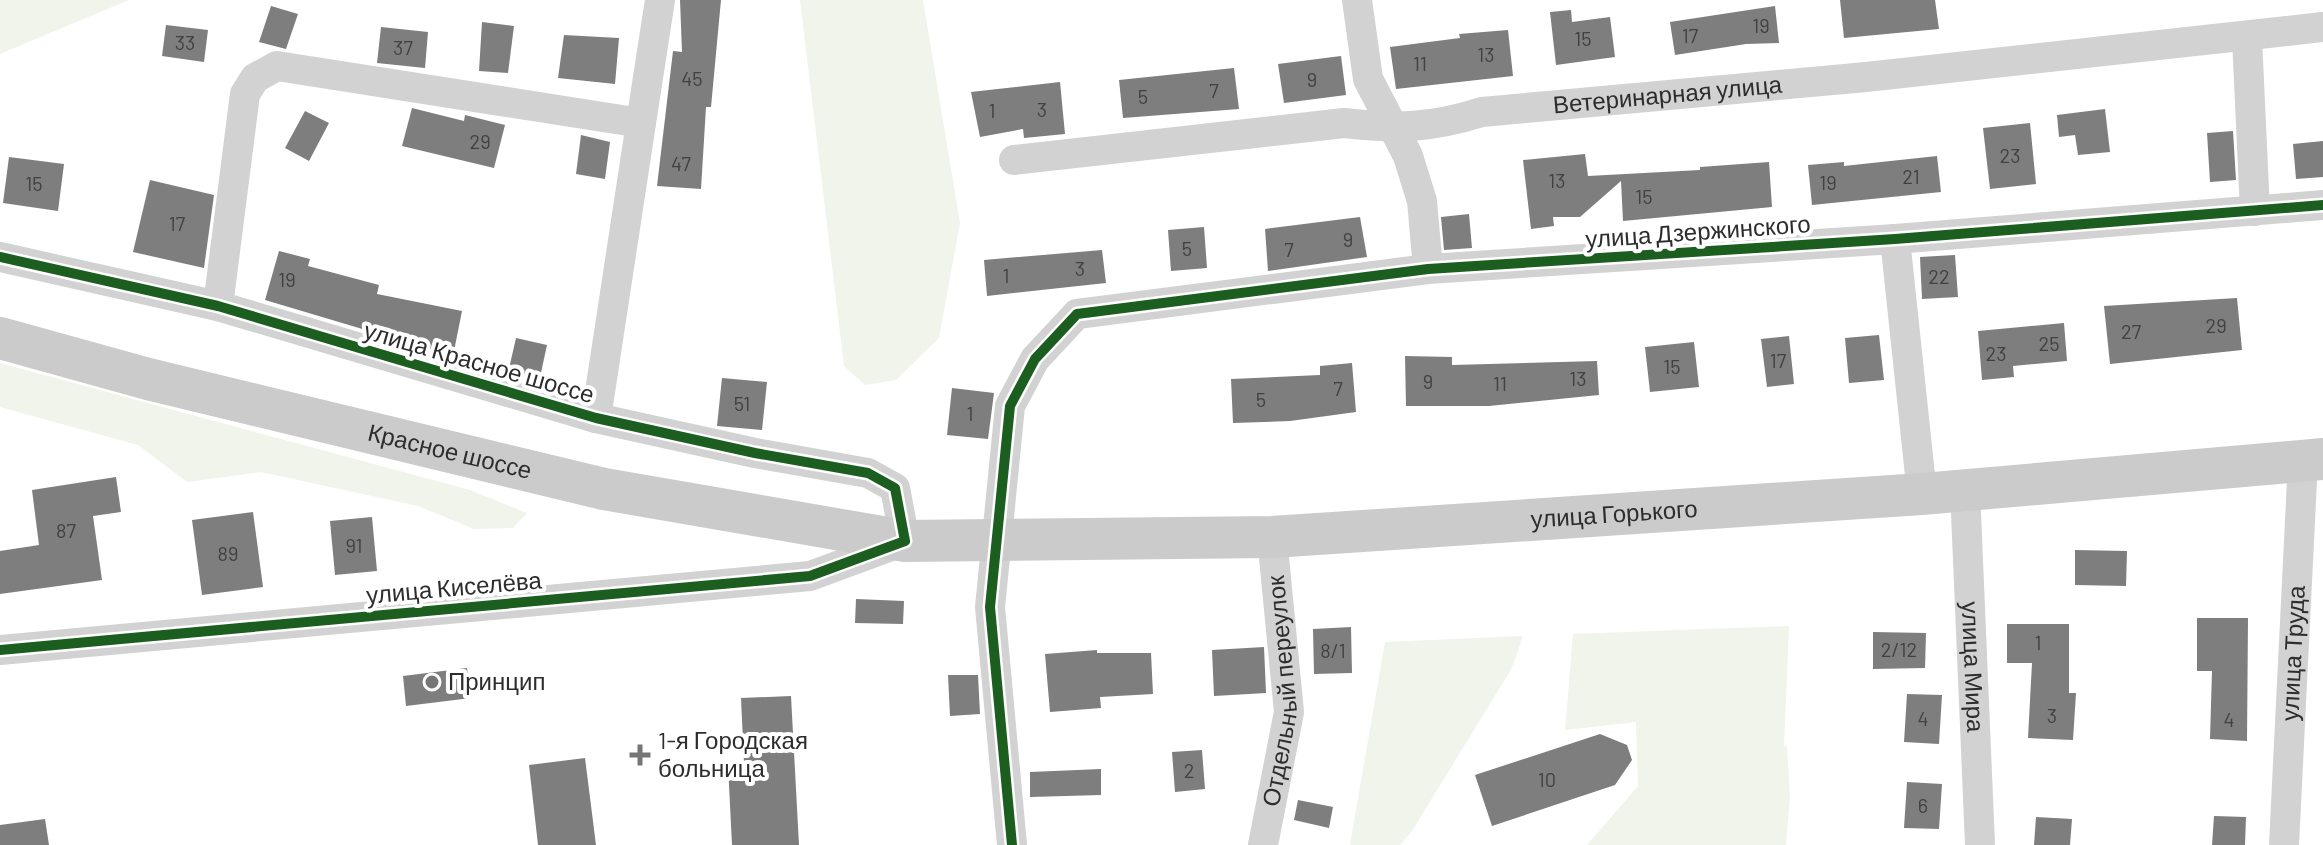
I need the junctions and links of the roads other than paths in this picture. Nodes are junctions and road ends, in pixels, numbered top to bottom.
1 (660, 0) edge
2 (1357, 0) edge
3 (2323, 27) edge
4 (2247, 38) junction
5 (641, 123) junction
6 (1393, 129) junction
7 (1014, 160) dead end
8 (2323, 205) edge
9 (2255, 211) junction
10 (1895, 239) junction
11 (0, 257) edge
12 (1428, 269) junction
13 (218, 306) junction
14 (0, 338) edge
15 (596, 418) junction
16 (2313, 460) edge
17 (1965, 489) junction
18 (1922, 494) junction
19 (1272, 537) junction
20 (905, 541) junction
21 (994, 542) junction
22 (0, 650) edge
23 (1012, 845) edge
24 (1263, 845) edge
25 (1980, 845) edge
26 (2284, 845) edge

1 - 5 street, улица Красное шоссе
2 - 6 street
3 - 4 street, Ветеринарная улица
4 - 6 street, Ветеринарная улица
4 - 9 street
5 - 13 street
5 - 15 street, улица Красное шоссе
6 - 7 street, Ветеринарная улица
6 - 12 street
8 - 9 street, улица Дзержинского
9 - 10 street, улица Дзержинского
10 - 12 street, улица Дзержинского
10 - 18 street
11 - 13 street, улица Красное шоссе
12 - 21 street, улица Дзержинского
13 - 15 street, улица Красное шоссе
14 - 20 main road, Красное шоссе
15 - 20 street, улица Красное шоссе
16 - 17 main road, улица Горького
16 - 26 street, улица Труда
17 - 18 main road, улица Горького
17 - 25 street, улица Мира
18 - 19 main road, улица Горького
19 - 21 main road, улица Горького
19 - 24 street, Отдельный переулок
20 - 21 main road, улица Горького
20 - 22 street, улица Киселёва
21 - 23 street

